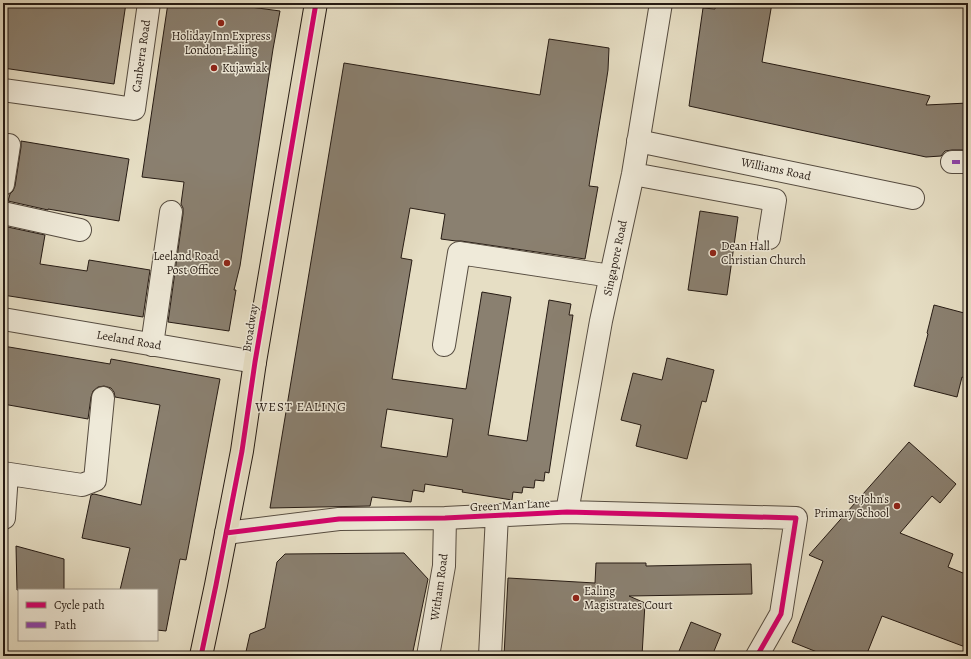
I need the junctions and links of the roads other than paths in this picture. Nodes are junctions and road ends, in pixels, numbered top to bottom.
1 (149, 3) edge
2 (316, 3) edge
3 (661, 3) edge
4 (3, 90) edge
5 (638, 141) junction
6 (9, 145) dead end
7 (633, 174) junction
8 (3, 184) edge
9 (913, 198) dead end
10 (171, 212) dead end
11 (3, 213) edge
12 (80, 230) dead end
13 (769, 238) dead end
14 (611, 276) junction
15 (3, 319) edge
16 (152, 345) junction
17 (444, 345) dead end
18 (255, 362) junction
19 (103, 398) dead end
20 (5, 473) edge
21 (567, 512) junction
22 (497, 515) junction
23 (4, 518) dead end
24 (445, 518) junction
25 (226, 534) junction
26 (201, 656) edge
27 (428, 656) edge
28 (490, 656) edge
29 (757, 656) edge

1 - 4 street, Canberra Road
2 - 18 main road, Broadway
3 - 5 street, Singapore Road
5 - 7 street, Singapore Road
5 - 9 street, Williams Road
6 - 8 street
7 - 13 street
7 - 14 street, Singapore Road
10 - 16 street
11 - 12 street
14 - 17 street
14 - 21 street, Singapore Road
15 - 16 street, Leeland Road
16 - 18 street, Leeland Road
18 - 25 main road, Broadway
19 - 20 street
20 - 23 street
21 - 22 street, Green Man Lane
21 - 29 street, Green Man Lane
22 - 24 street, Green Man Lane
22 - 28 street
24 - 25 street, Green Man Lane
24 - 27 street, Witham Road
25 - 26 main road, Broadway

